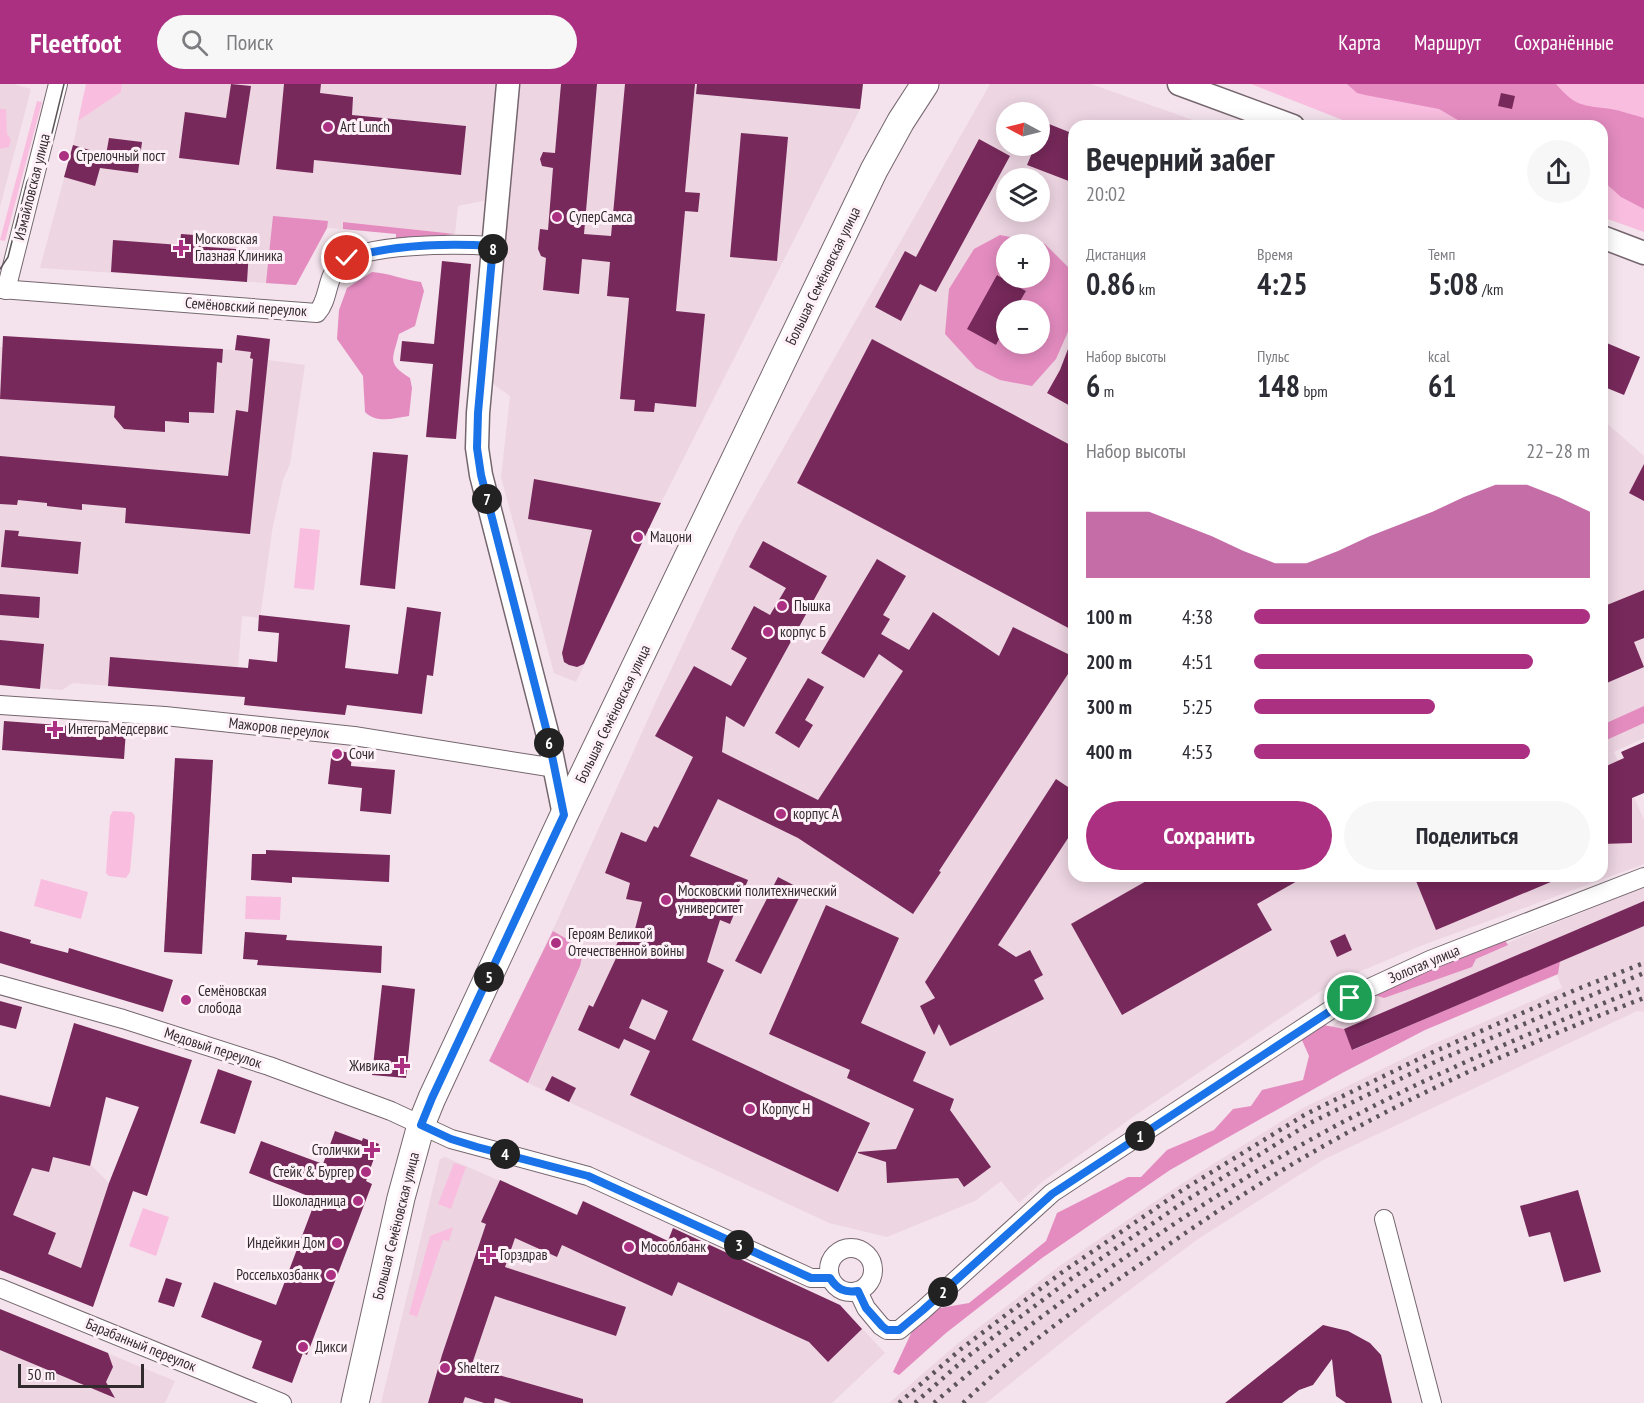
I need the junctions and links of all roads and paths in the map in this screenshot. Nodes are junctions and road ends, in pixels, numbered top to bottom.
1 (58, 84) edge
2 (508, 84) edge
3 (925, 84) edge
4 (1179, 84) edge
5 (1277, 120) edge
6 (1608, 239) edge
7 (493, 246) junction
8 (1644, 253) edge
9 (3, 290) edge
10 (0, 705) edge
11 (555, 768) junction
12 (564, 815) junction
13 (1644, 877) edge
14 (0, 986) edge
15 (421, 1125) junction
16 (1384, 1219) dead end
17 (830, 1278) junction
18 (0, 1288) edge
19 (858, 1291) junction
20 (282, 1403) edge
21 (355, 1403) edge
22 (1432, 1403) edge

1 - 9 street, Измайловская улица
2 - 7 street
3 - 12 main road, Большая Семёновская улица
4 - 5 street
6 - 8 street
7 - 9 street, Семёновский переулок
7 - 11 street
10 - 11 street, Мажоров переулок
11 - 12 street
12 - 15 main road, Большая Семёновская улица
13 - 19 street, Золотая улица
14 - 15 street, Медовый переулок
15 - 17 street
15 - 21 main road, Большая Семёновская улица
16 - 22 street
17 - 19 street
17 - 19 street
18 - 20 street, Барабанный переулок

